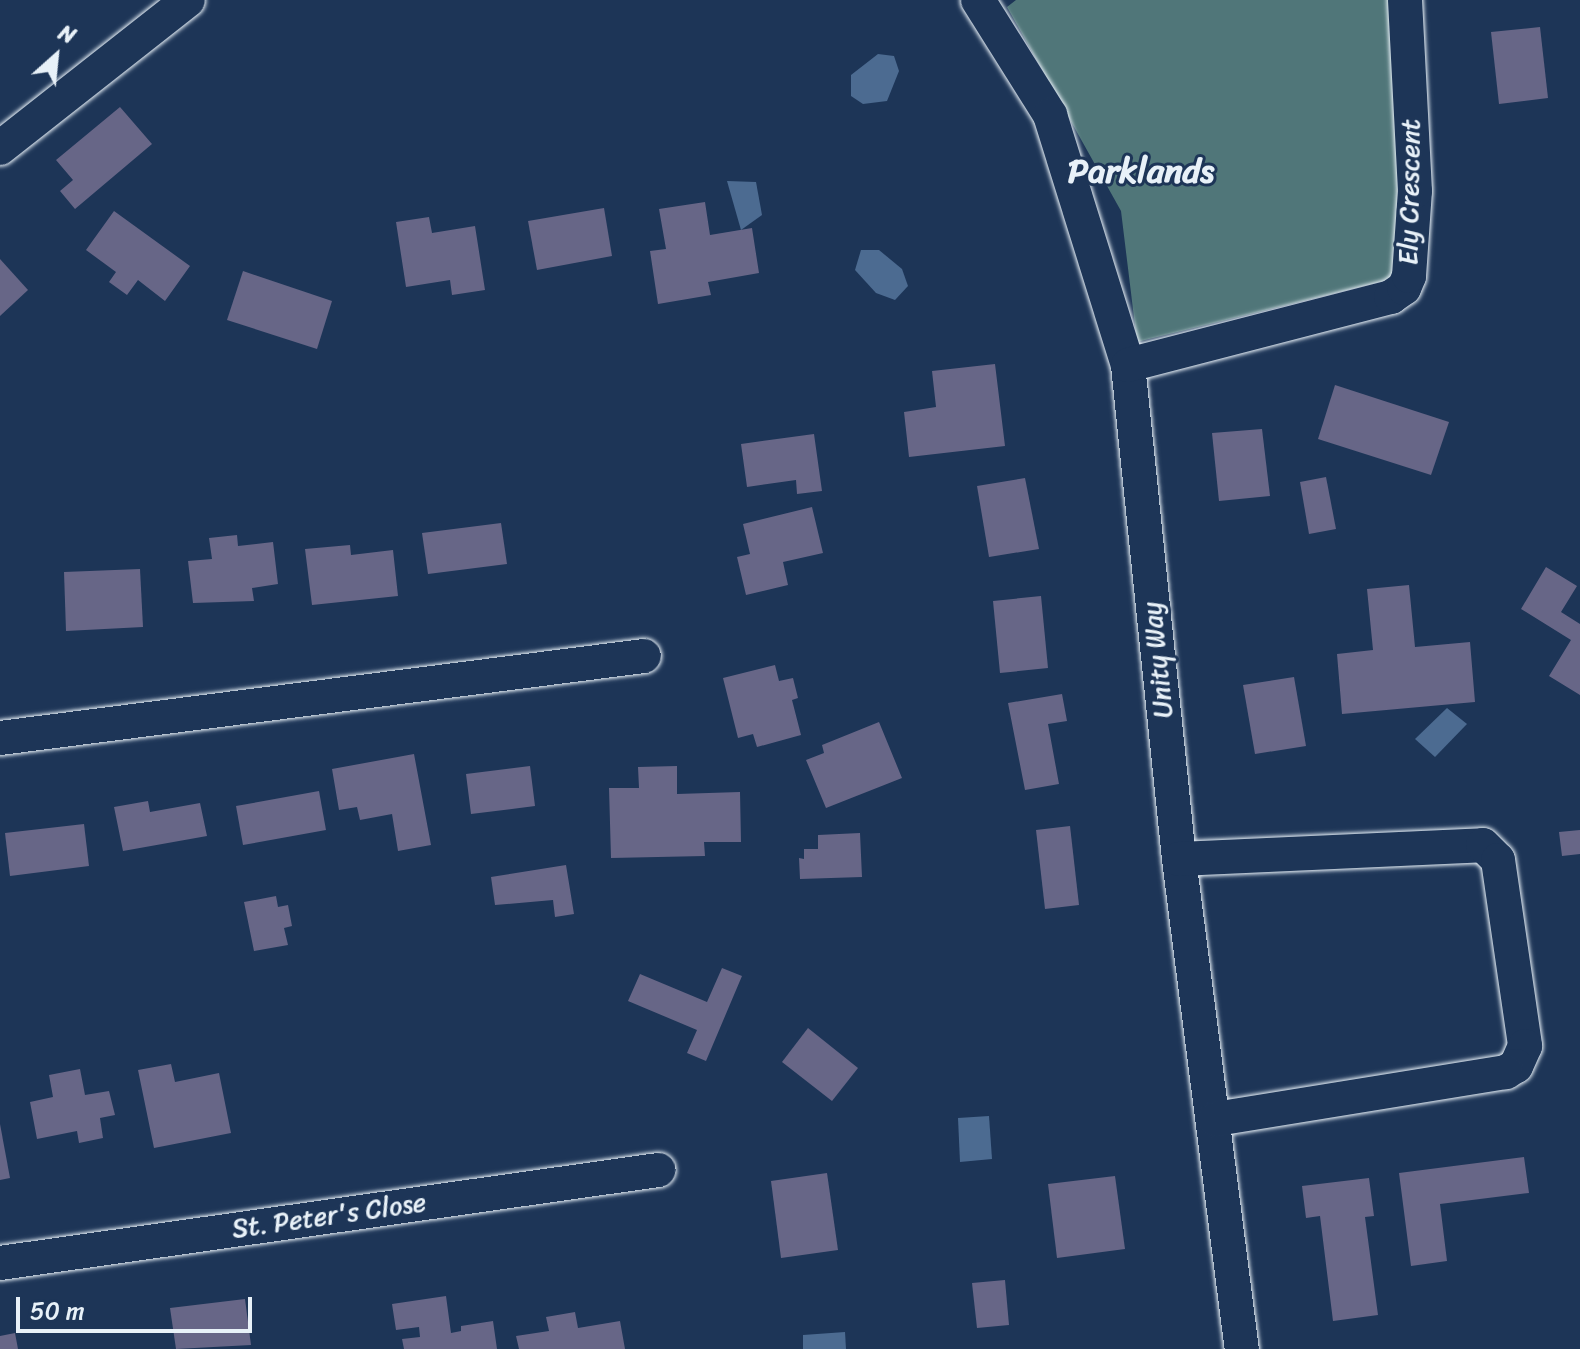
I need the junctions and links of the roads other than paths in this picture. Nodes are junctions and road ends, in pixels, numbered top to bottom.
1 (188, 0) edge
2 (978, 0) edge
3 (1405, 0) edge
4 (0, 148) edge
5 (1128, 365) junction
6 (644, 656) dead end
7 (0, 738) edge
8 (1179, 859) junction
9 (1215, 1119) junction
10 (658, 1170) dead end
11 (0, 1263) edge
12 (1242, 1349) edge

1 - 4 street
2 - 5 street, Unity Way
3 - 5 street, Ely Crescent
5 - 8 street, Unity Way
6 - 7 street
8 - 9 street, Unity Way
8 - 9 street
9 - 12 street, Unity Way
10 - 11 street, St. Peter's Close

